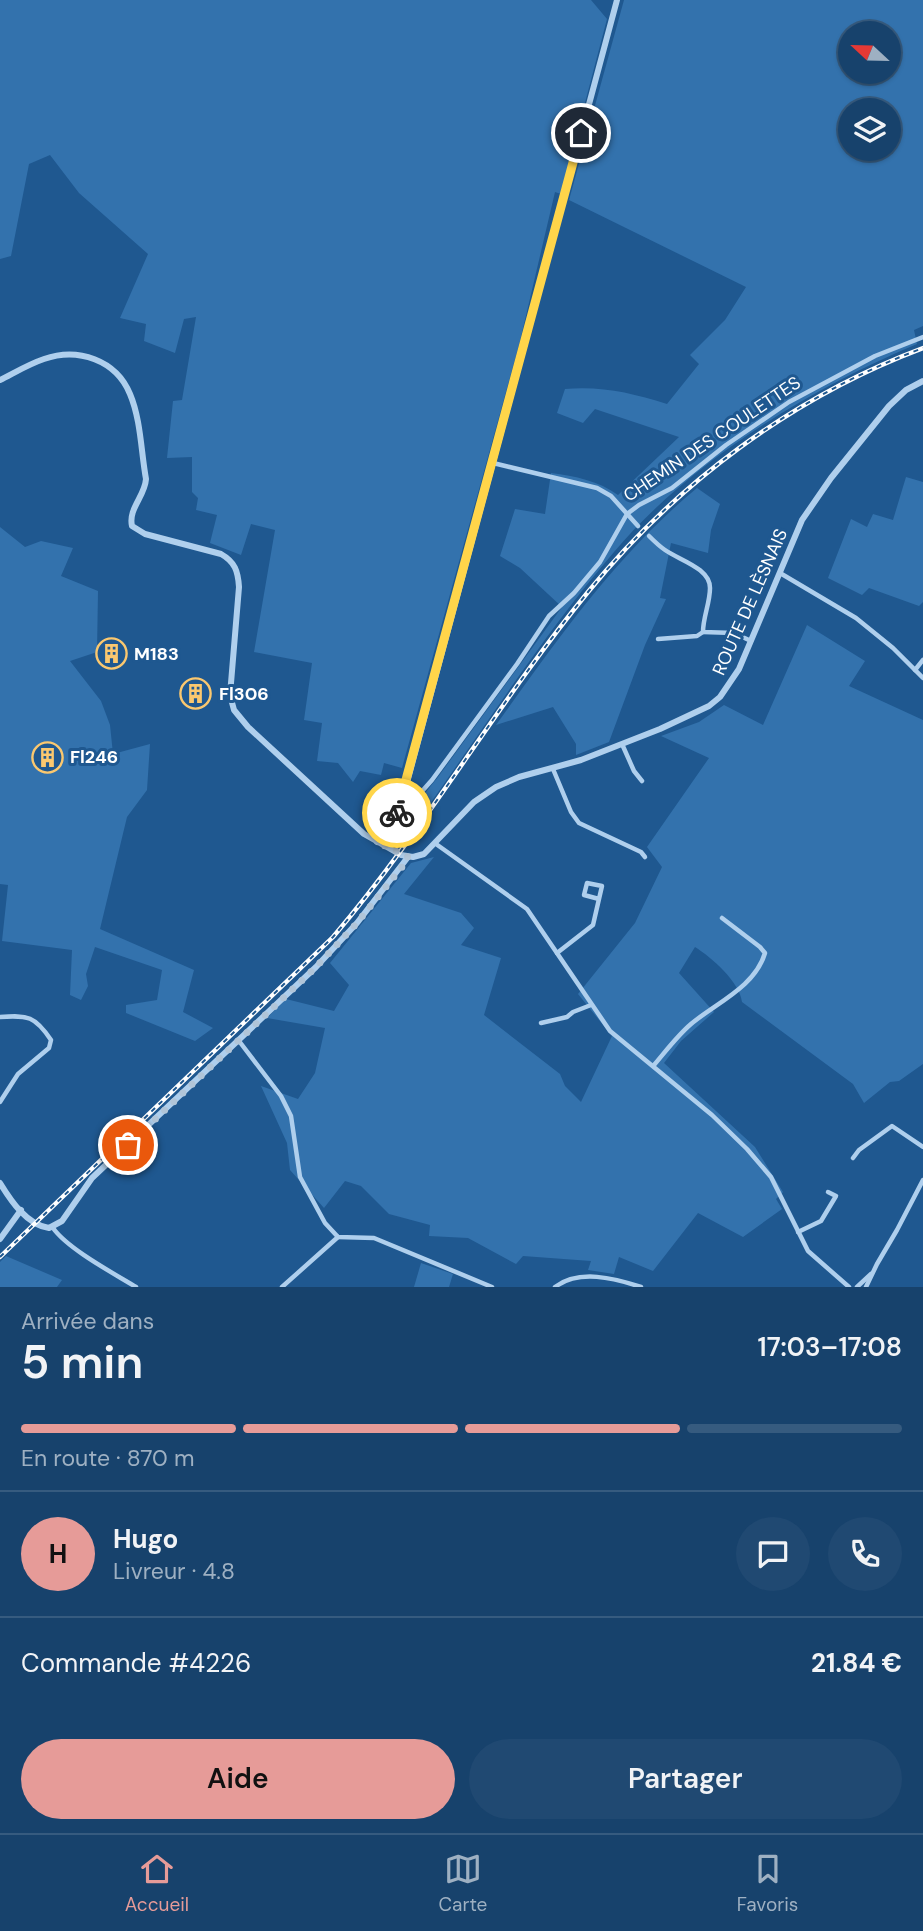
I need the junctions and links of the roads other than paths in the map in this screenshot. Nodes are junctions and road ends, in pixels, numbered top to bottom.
1 (617, 0) edge
2 (923, 337) edge
3 (0, 380) edge
4 (923, 381) edge
5 (493, 463) junction
6 (627, 514) junction
7 (638, 526) dead end
8 (649, 536) dead end
9 (779, 573) junction
10 (703, 632) junction
11 (658, 639) dead end
12 (751, 641) junction
13 (923, 660) edge
14 (915, 670) junction
15 (923, 678) edge
16 (622, 744) junction
17 (553, 769) junction
18 (642, 781) dead end
19 (401, 805) junction
20 (377, 842) junction
21 (436, 844) junction
22 (408, 857) junction
23 (645, 858) dead end
24 (599, 899) junction
25 (722, 918) dead end
26 (557, 953) junction
27 (591, 1005) junction
28 (0, 1017) edge
29 (541, 1023) dead end
30 (239, 1041) junction
31 (654, 1065) junction
32 (0, 1102) edge
33 (923, 1147) edge
34 (853, 1158) dead end
35 (923, 1180) edge
36 (0, 1183) edge
37 (828, 1192) dead end
38 (21, 1210) junction
39 (53, 1228) junction
40 (798, 1232) junction
41 (338, 1237) junction
42 (0, 1239) edge
43 (872, 1274) junction
44 (136, 1287) edge
45 (282, 1287) edge
46 (492, 1287) edge
47 (555, 1287) edge
48 (640, 1287) edge
49 (849, 1287) edge
50 (857, 1287) edge
51 (866, 1287) edge

1 - 5 street
2 - 6 street, CHEMIN DES COULETTES
3 - 20 street
4 - 9 street, ROUTE DE LÈSNAIS
5 - 6 street
5 - 19 street
6 - 7 street
6 - 19 street, CHEMIN DES COULETTES
8 - 10 street
9 - 12 street, ROUTE DE LÈSNAIS
9 - 14 street
10 - 11 street
10 - 12 street
12 - 16 street, ROUTE DE LÈSNAIS
13 - 14 street
14 - 15 street
16 - 17 street, ROUTE DE LÈSNAIS
16 - 18 street
17 - 21 street, ROUTE DE LÈSNAIS
17 - 23 street
19 - 20 street
20 - 22 street
21 - 22 street, ROUTE DE LÈSNAIS
21 - 26 street
22 - 30 street
24 - 24 street
24 - 26 street
25 - 31 street
26 - 27 street
27 - 29 street
27 - 31 street
28 - 32 street
30 - 39 street
30 - 41 street
31 - 40 street
33 - 34 street
35 - 43 street
36 - 38 street
37 - 40 street
38 - 39 street
38 - 42 street
39 - 44 street
40 - 49 street
41 - 45 street
41 - 46 street
43 - 50 street
43 - 51 street
47 - 48 street

